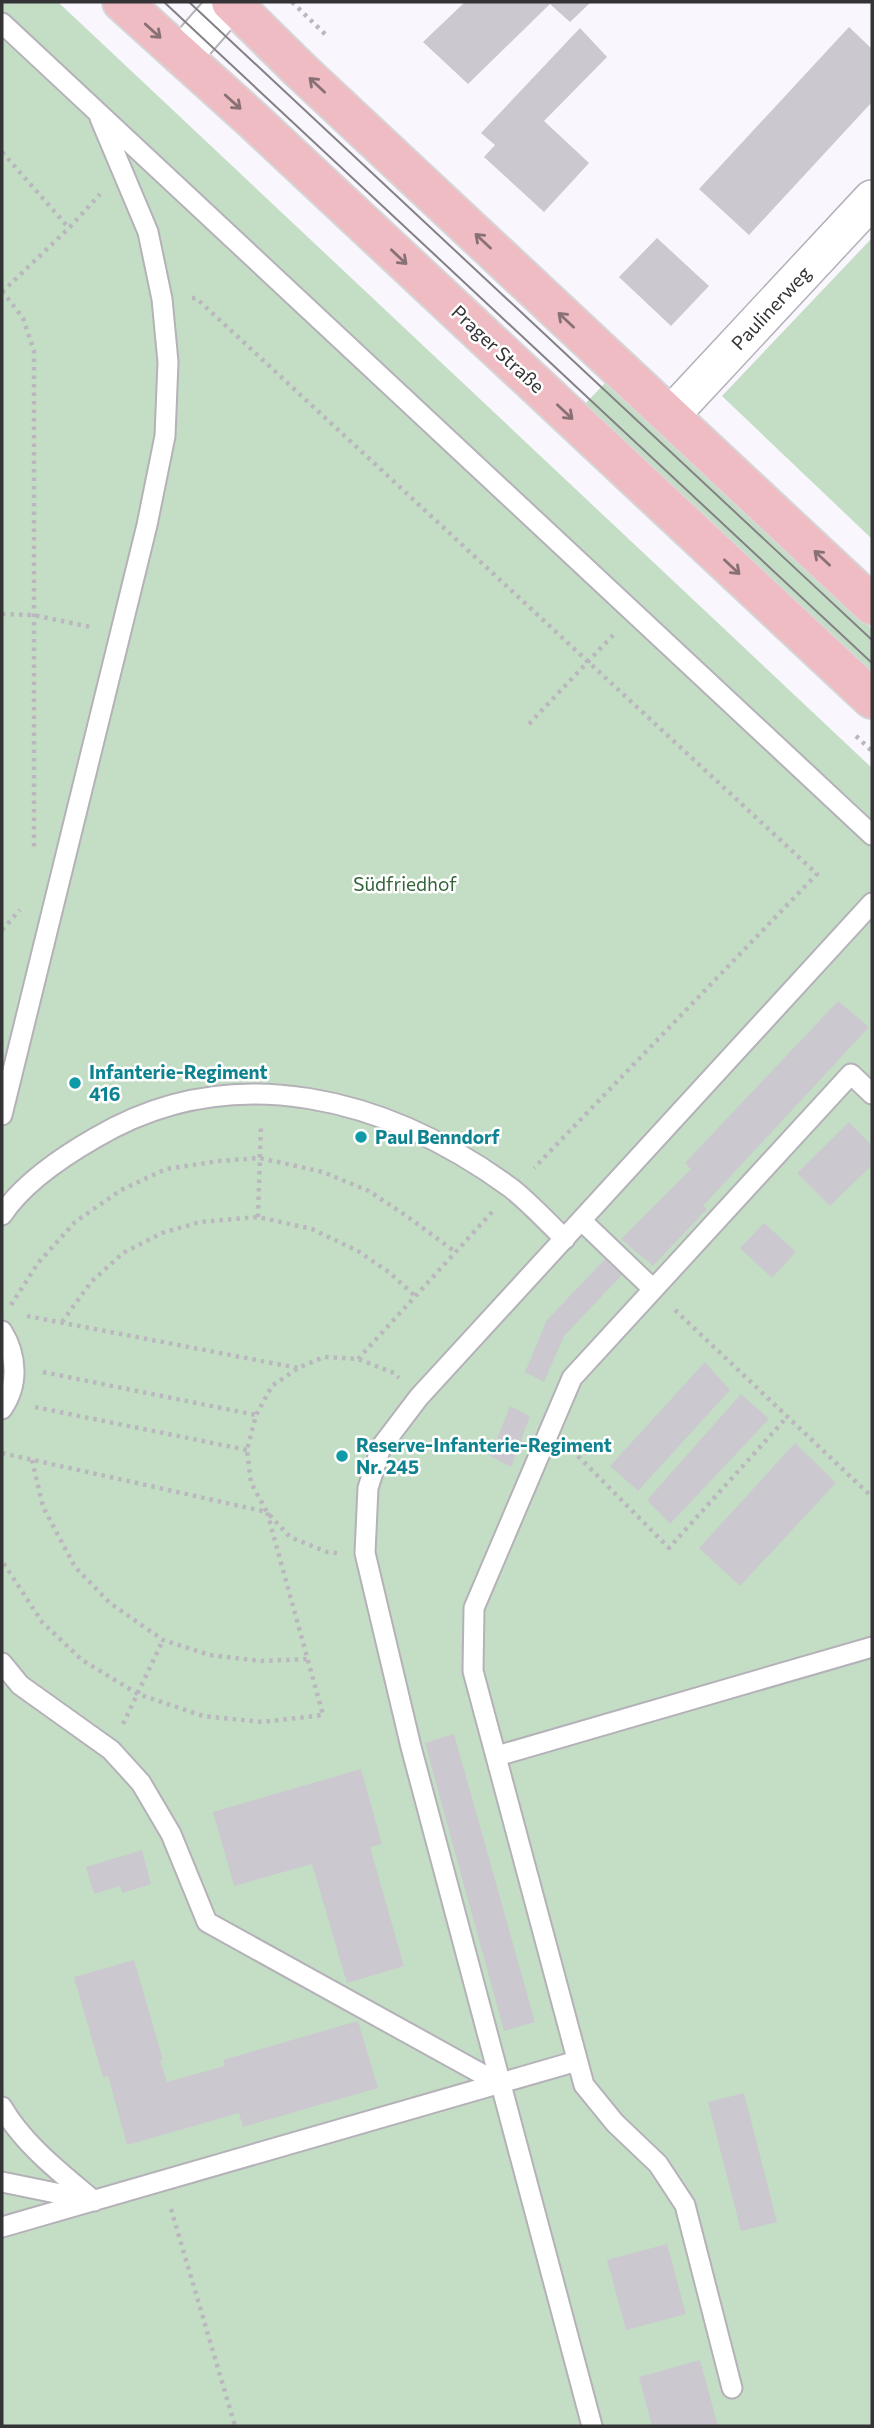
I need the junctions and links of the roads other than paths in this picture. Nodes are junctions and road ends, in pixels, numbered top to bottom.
1 (122, 2) edge
2 (230, 2) edge
3 (2, 23) edge
4 (182, 56) junction
5 (97, 110) junction
6 (872, 200) edge
7 (670, 416) junction
8 (872, 605) edge
9 (872, 699) edge
10 (872, 835) edge
11 (872, 903) edge
12 (872, 1094) edge
13 (2, 1115) edge
14 (2, 1215) edge
15 (582, 1220) junction
16 (565, 1239) junction
17 (653, 1289) junction
18 (4, 1321) edge
19 (4, 1405) edge
20 (872, 1647) edge
21 (2, 1663) edge
22 (497, 1756) junction
23 (578, 2062) junction
24 (500, 2084) junction
25 (2, 2107) edge
26 (2, 2182) edge
27 (94, 2201) junction
28 (2, 2227) edge
29 (732, 2388) dead end
30 (592, 2426) edge

1 -> 4 main road, Prager Straße
2 - 4 main road
7 -> 2 main road
3 - 5 lane
4 -> 9 main road, Prager Straße
5 - 10 lane
5 - 13 lane
6 - 7 street, Paulinerweg
8 -> 7 main road
11 - 15 lane
12 - 17 lane
14 - 16 lane
15 - 16 lane
15 - 17 lane
16 - 24 lane
17 - 22 lane
18 - 19 lane
20 - 22 lane
21 - 24 lane
22 - 23 lane
23 - 24 lane
23 - 29 lane
24 - 27 lane
24 - 30 lane
25 - 27 lane
26 - 27 lane
27 - 28 lane

